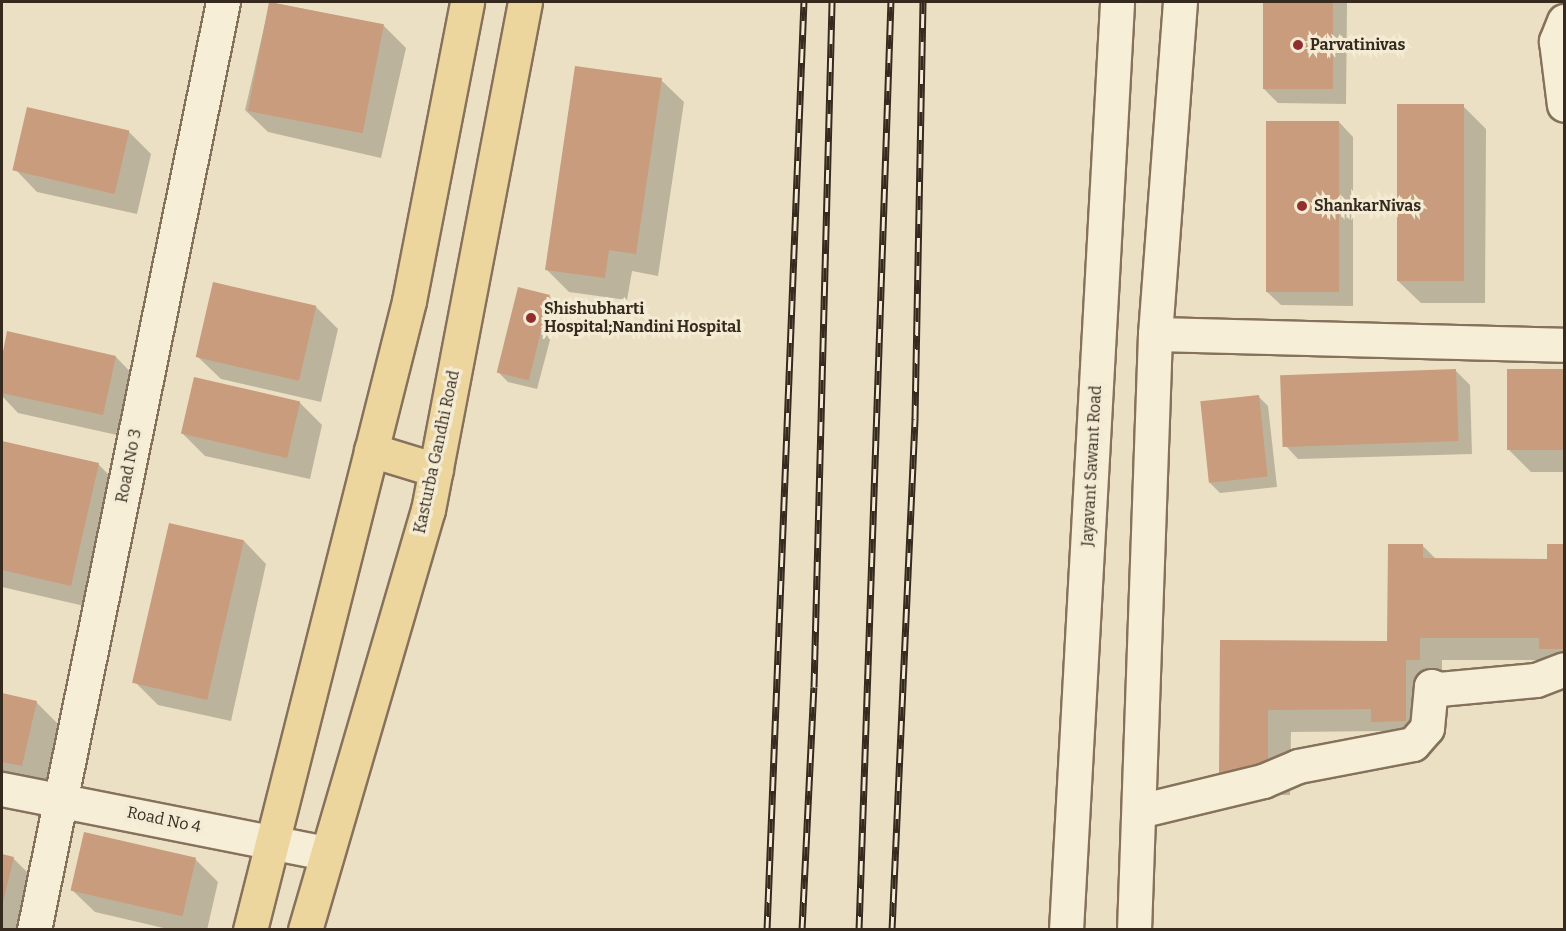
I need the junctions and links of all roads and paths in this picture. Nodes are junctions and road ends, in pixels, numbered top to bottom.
1 (223, 2) edge
2 (467, 2) edge
3 (525, 2) edge
4 (1117, 2) edge
5 (1180, 2) edge
6 (1564, 21) edge
7 (1564, 105) edge
8 (1155, 334) junction
9 (1564, 345) edge
10 (371, 450) junction
11 (436, 470) junction
12 (1564, 669) edge
13 (2, 789) edge
14 (62, 799) junction
15 (1139, 811) junction
16 (272, 842) junction
17 (326, 853) junction
18 (33, 930) edge
19 (250, 930) edge
20 (305, 930) edge
21 (1066, 930) edge
22 (1134, 930) edge

1 - 14 street, Road No 3
2 - 10 main road
3 - 11 main road, Kasturba Gandhi Road
4 - 21 street, Jayavant Sawant Road
5 - 8 street
6 - 7 street
8 - 9 street
8 - 15 street
10 - 11 main road
10 - 16 main road
11 - 17 main road, Kasturba Gandhi Road
12 - 15 street
13 - 14 street, Road No 4
14 - 16 street, Road No 4
14 - 18 street, Road No 3
15 - 22 street
16 - 17 street, Road No 4
16 - 19 main road
17 - 20 main road, Kasturba Gandhi Road

